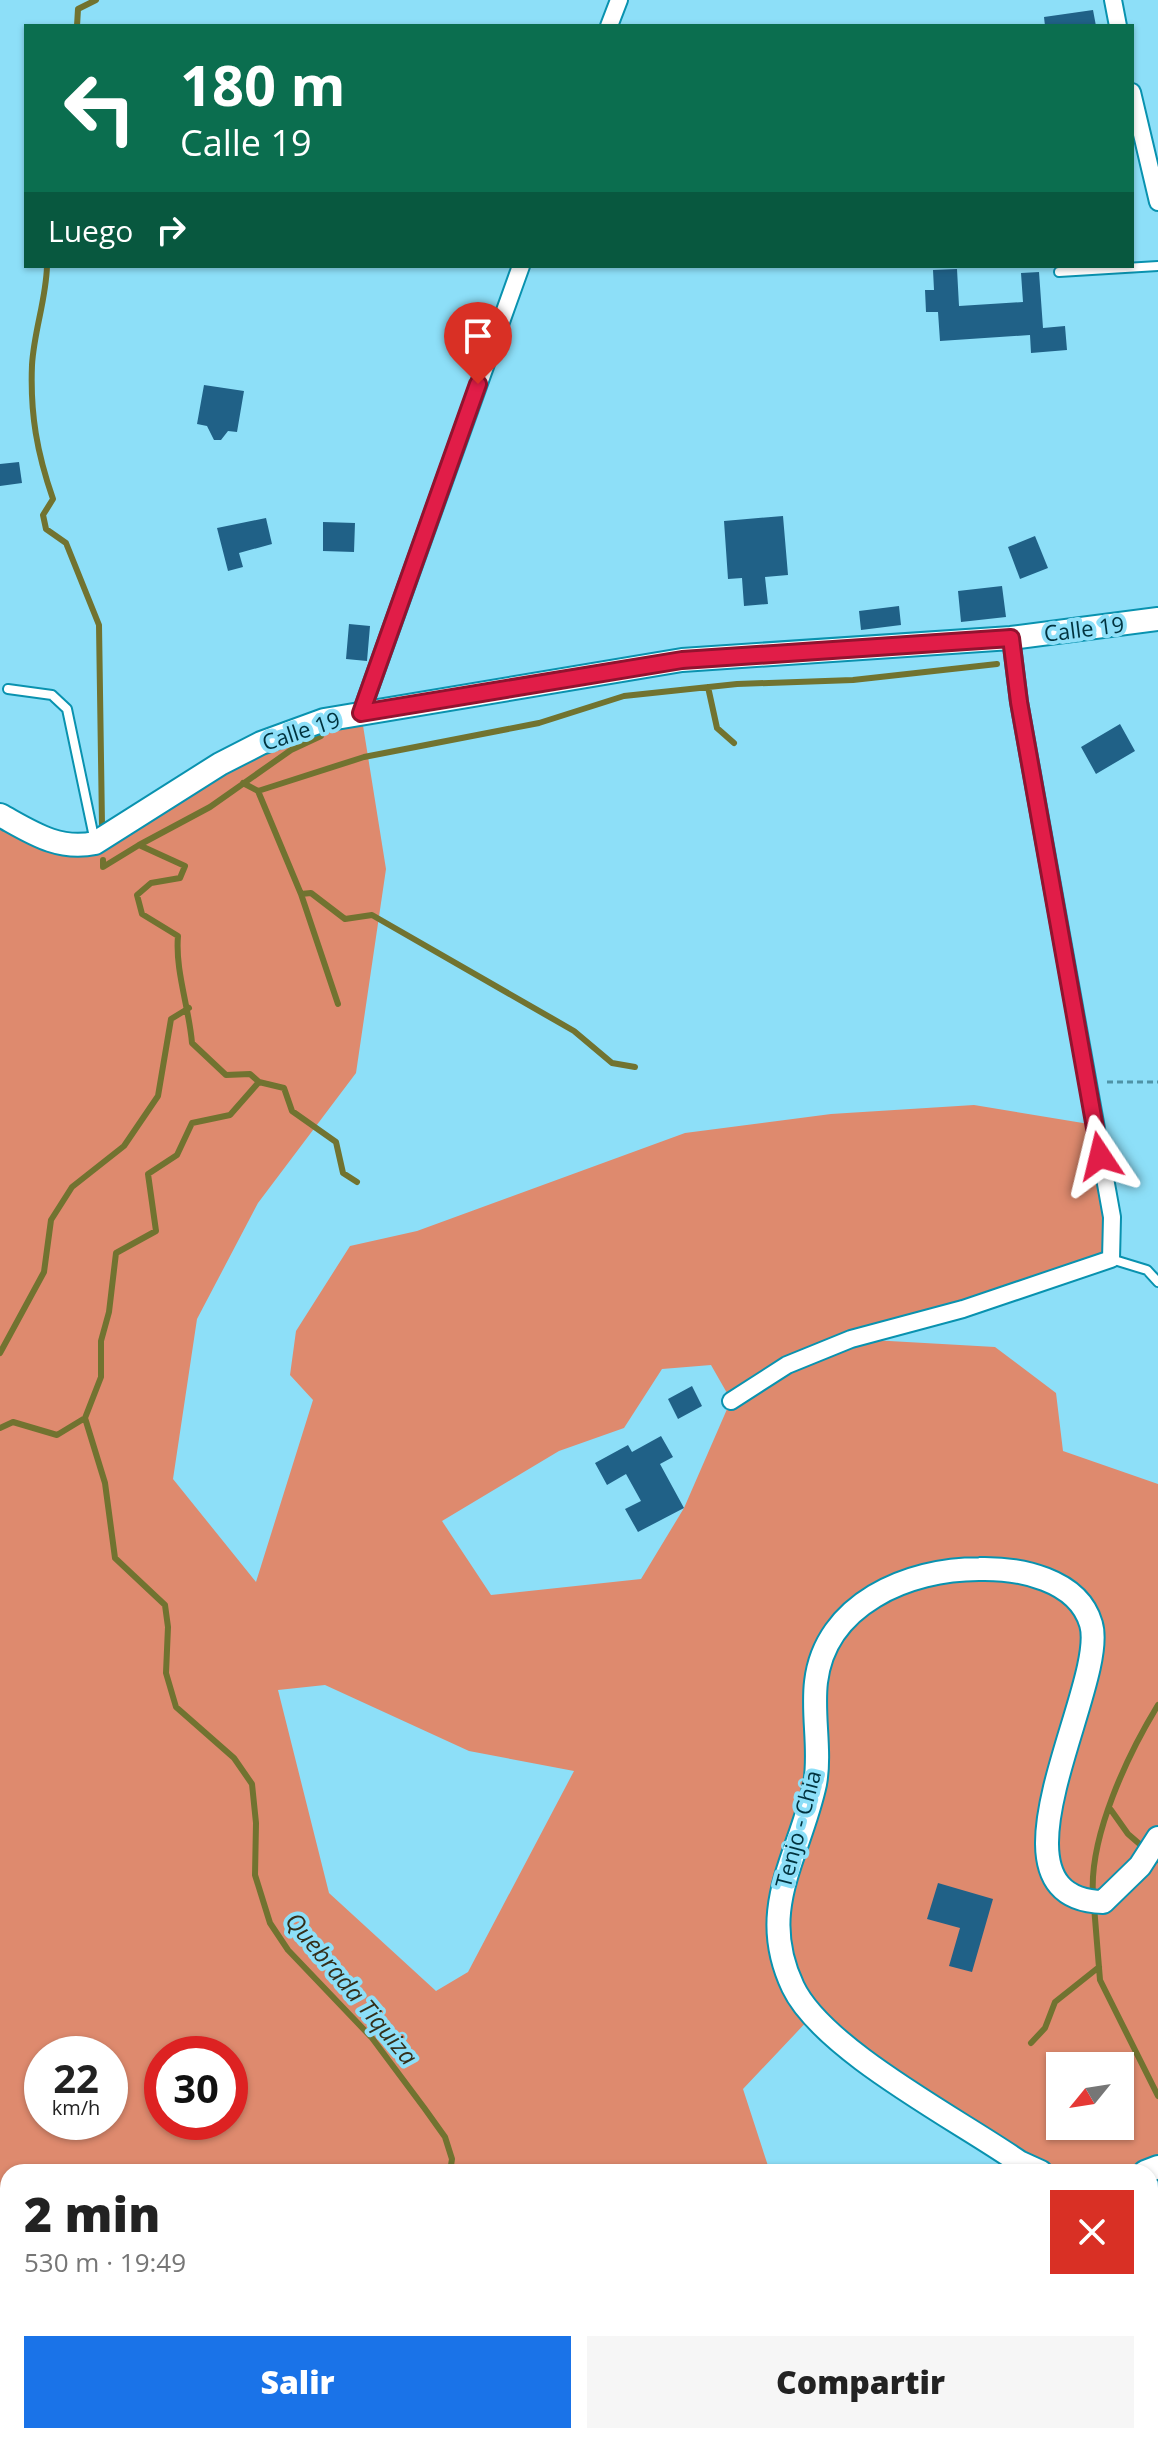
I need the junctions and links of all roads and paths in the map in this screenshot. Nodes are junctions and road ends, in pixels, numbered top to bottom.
1 (619, 0) edge
2 (1113, 0) edge
3 (610, 24) edge
4 (1118, 24) edge
5 (1134, 100) edge
6 (1158, 202) edge
7 (1158, 266) edge
8 (1134, 267) edge
9 (520, 268) edge
10 (1125, 268) edge
11 (1059, 272) dead end
12 (1158, 619) edge
13 (1011, 638) junction
14 (8, 689) dead end
15 (361, 713) junction
16 (0, 815) edge
17 (95, 843) junction
18 (1087, 1081) junction
19 (1158, 1082) edge
20 (1111, 1259) junction
21 (1158, 1282) edge
22 (731, 1401) dead end
23 (1158, 1838) edge
24 (1023, 2164) edge

1 - 3 street
2 - 4 street
5 - 6 street
7 - 8 lane
9 - 15 street
10 - 11 lane
12 - 13 street, Calle 19
13 - 15 street, Calle 19
13 - 18 street
14 - 17 lane
15 - 17 street, Calle 19
16 - 17 street
18 - 19 path
18 - 20 street
20 - 21 lane
20 - 22 street
23 - 24 street, Tenjo - Chia

